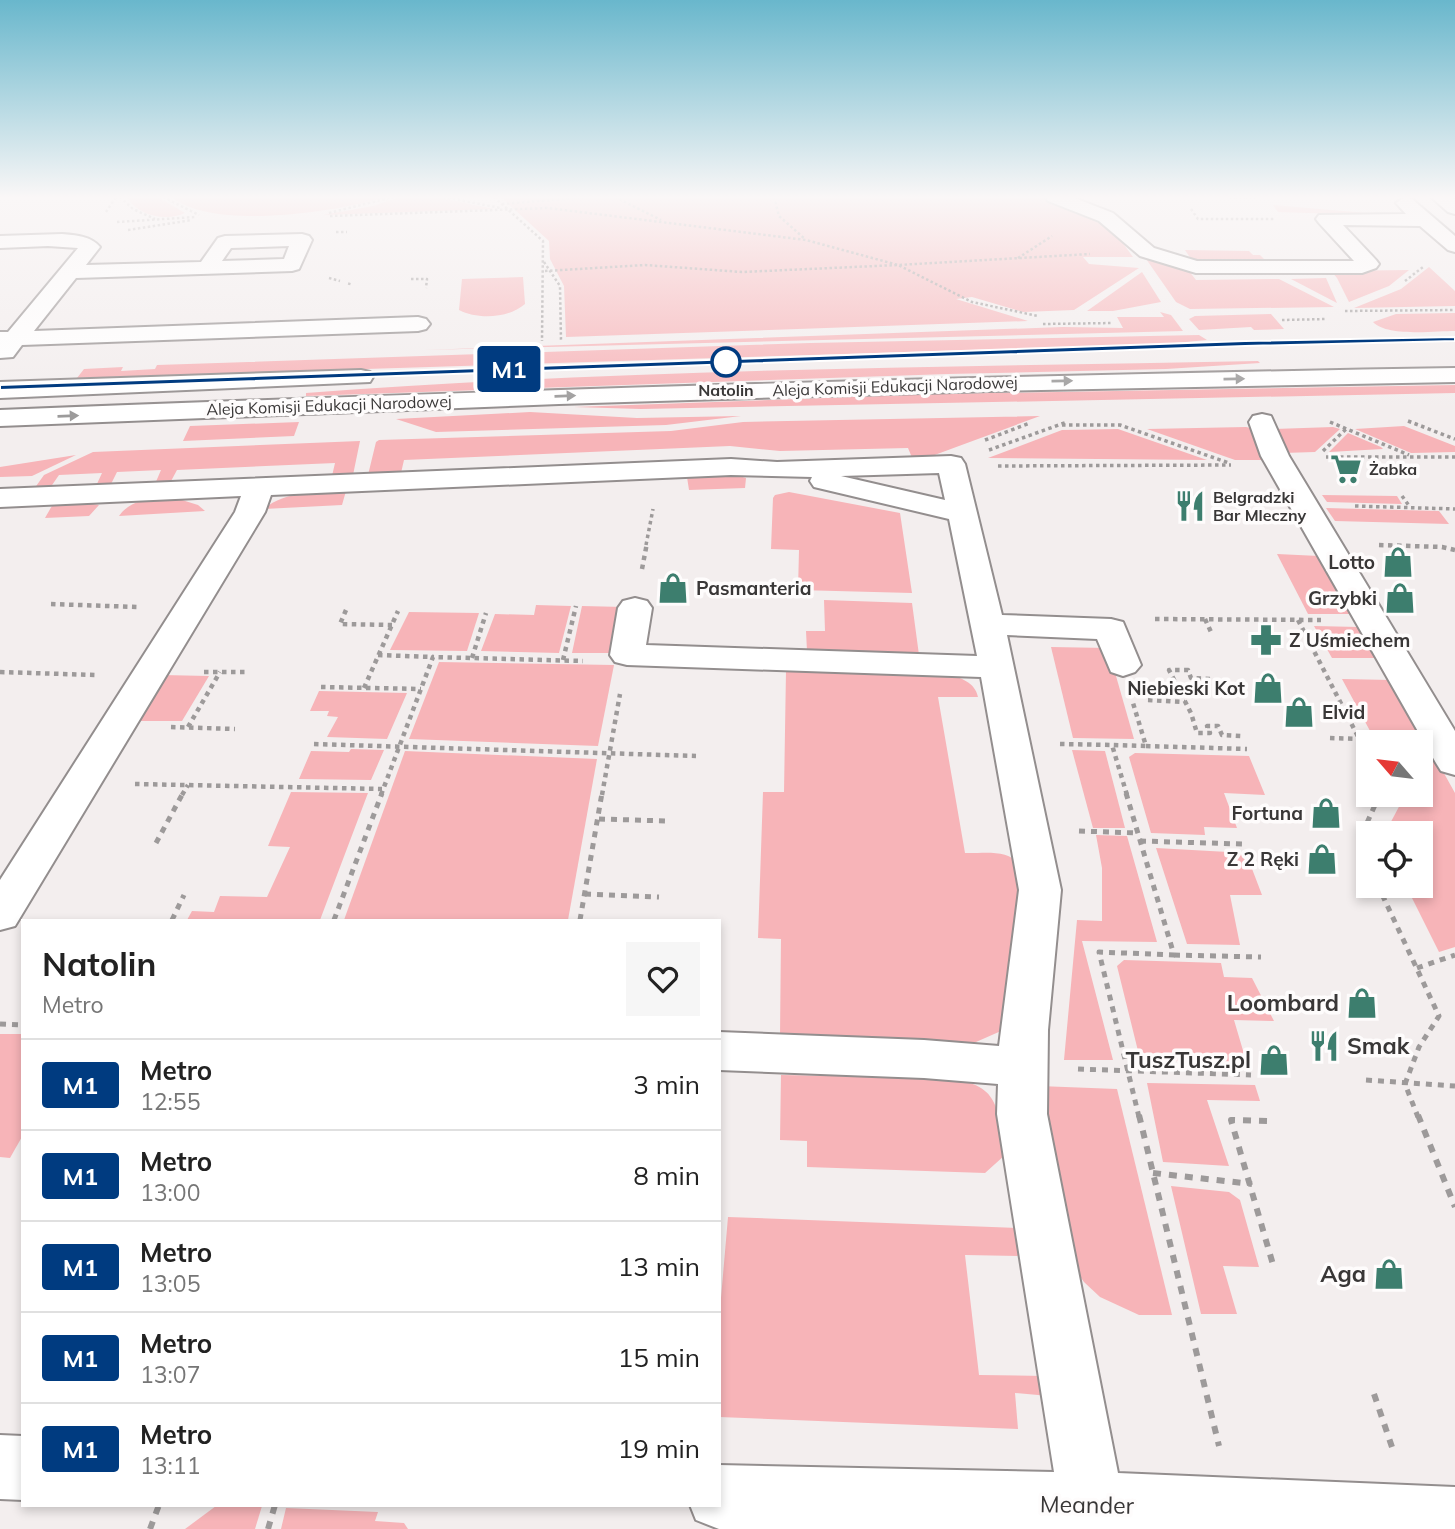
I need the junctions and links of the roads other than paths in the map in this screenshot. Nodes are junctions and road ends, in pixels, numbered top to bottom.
1 (72, 268) edge
2 (195, 268) edge
3 (70, 272) junction
4 (418, 324) dead end
5 (5, 345) edge
6 (1455, 375) edge
7 (387, 376) dead end
8 (0, 390) edge
9 (0, 418) edge
10 (1262, 422) dead end
11 (777, 470) junction
12 (259, 487) junction
13 (0, 498) edge
14 (961, 513) junction
15 (635, 608) dead end
16 (988, 624) junction
17 (1124, 665) road end
18 (995, 667) junction
19 (1455, 763) edge
20 (0, 915) edge
21 (721, 1051) edge
22 (1021, 1067) junction
23 (0, 1467) edge
24 (21, 1468) edge
25 (721, 1497) edge
26 (1091, 1506) junction
27 (1220, 1515) edge
28 (1455, 1519) edge

1 - 3 street
2 - 3 street
3 - 5 street
4 - 5 street
9 -> 6 street, Aleja Komisji Edukacji Narodowej
7 - 8 street, Aleja Komisji Edukacji Narodowej
10 - 19 street
11 - 12 street
11 - 14 street
11 - 14 street
12 - 13 street
12 - 20 street
14 - 16 street
15 - 18 street
16 - 17 street
16 - 18 street
18 - 22 street
21 - 22 street
22 - 26 street
23 - 24 street
25 - 26 street, Meander
26 - 27 street, Meander
27 - 28 street, Meander

